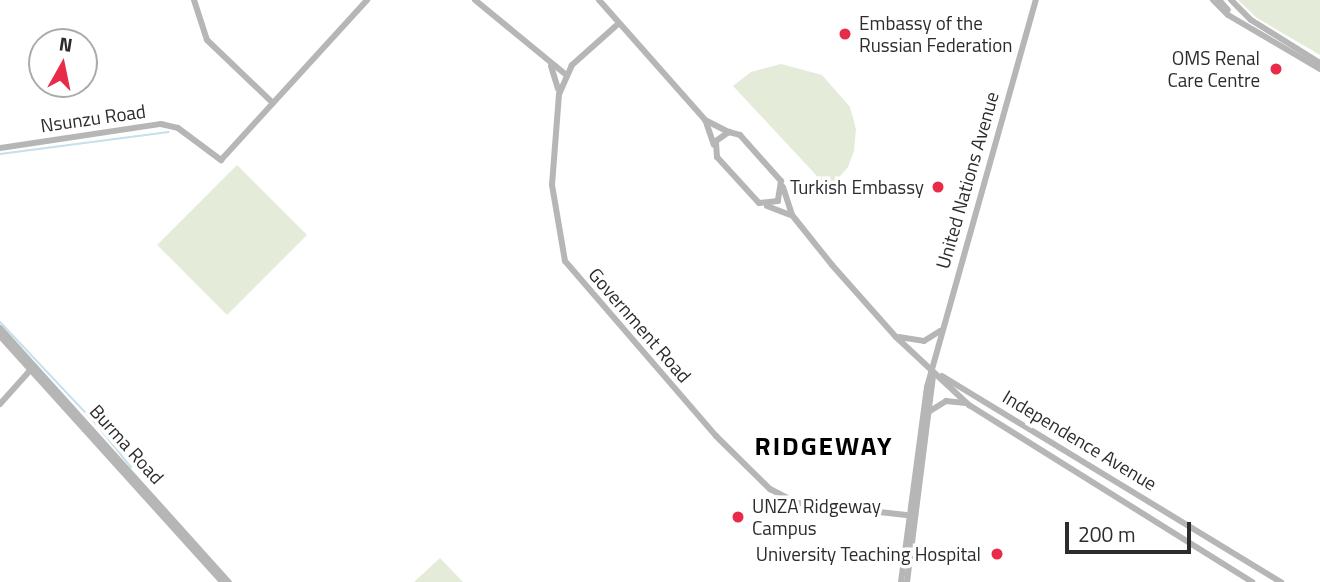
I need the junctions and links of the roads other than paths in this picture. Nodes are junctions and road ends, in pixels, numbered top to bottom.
1 (194, 0) edge
2 (367, 0) edge
3 (475, 0) edge
4 (599, 0) edge
5 (1036, 0) edge
6 (1213, 0) edge
7 (1222, 0) edge
8 (1231, 0) edge
9 (1246, 16) junction
10 (1239, 21) junction
11 (618, 24) junction
12 (1320, 63) edge
13 (551, 65) junction
14 (1320, 69) edge
15 (565, 74) junction
16 (559, 94) junction
17 (273, 103) junction
18 (705, 120) junction
19 (733, 133) junction
20 (714, 146) junction
21 (0, 148) edge
22 (783, 187) junction
23 (766, 205) junction
24 (792, 215) junction
25 (0, 328) edge
26 (942, 329) junction
27 (0, 336) edge
28 (897, 337) junction
29 (33, 367) junction
30 (932, 370) junction
31 (0, 404) edge
32 (969, 405) junction
33 (929, 411) junction
34 (1099, 469) junction
35 (1093, 482) junction
36 (912, 515) junction
37 (222, 582) edge
38 (229, 582) edge
39 (901, 582) edge
40 (907, 582) edge
41 (1252, 582) edge
42 (1281, 582) edge

1 - 17 main road
2 - 17 main road
3 - 13 main road
4 - 11 main road, Independence Avenue
5 - 26 main road, United Nations Avenue
6 - 10 main road
7 - 9 main road
7 - 10 main road
8 - 9 main road
9 - 12 main road
10 - 14 main road
11 - 15 main road, Government Road
11 - 18 main road, Independence Avenue
13 - 15 main road
13 - 16 main road
15 - 16 main road, Government Road
16 - 36 main road, Government Road
17 - 21 main road, Nsunzu Road
18 - 19 main road, Independence Avenue
18 - 20 main road, Independence Avenue
19 - 20 main road
19 - 22 main road, Independence Avenue
20 - 23 main road, Independence Avenue
22 - 23 main road
22 - 24 main road, Independence Avenue
23 - 24 main road, Independence Avenue
24 - 28 main road, Independence Avenue
25 - 29 main road, Burma Road
26 - 28 main road
26 - 30 main road, United Nations Avenue
27 - 29 main road, Burma Road
28 - 30 main road, Independence Avenue
29 - 31 main road
29 - 37 main road, Burma Road
29 - 38 main road, Burma Road
30 - 32 main road, Independence Avenue
30 - 33 main road
30 - 34 main road, Independence Avenue
30 - 36 main road
32 - 33 main road
32 - 35 main road, Independence Avenue
33 - 36 main road
34 - 35 main road
34 - 42 main road, Independence Avenue
35 - 41 main road, Independence Avenue
36 - 39 main road
36 - 40 main road

